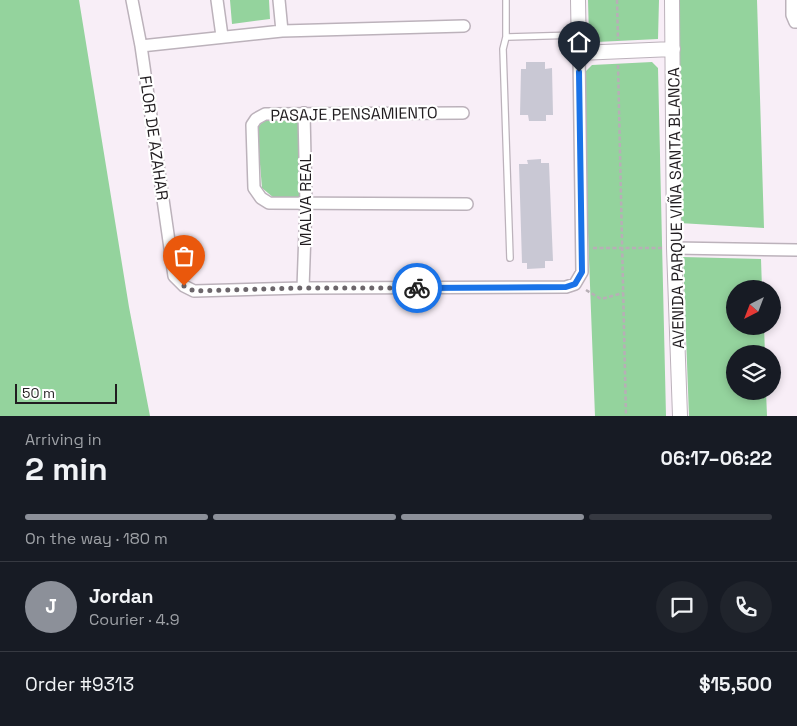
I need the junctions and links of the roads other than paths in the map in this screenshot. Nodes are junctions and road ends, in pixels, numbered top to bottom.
1 (132, 0) edge
2 (217, 0) edge
3 (279, 0) edge
4 (506, 0) edge
5 (578, 0) edge
6 (672, 0) edge
7 (792, 0) edge
8 (797, 22) edge
9 (464, 26) dead end
10 (282, 31) junction
11 (578, 35) junction
12 (222, 36) junction
13 (506, 37) junction
14 (141, 46) junction
15 (673, 49) junction
16 (578, 53) junction
17 (304, 113) junction
18 (463, 113) dead end
19 (306, 203) junction
20 (467, 204) dead end
21 (674, 248) junction
22 (797, 250) edge
23 (510, 258) dead end
24 (303, 288) junction
25 (680, 416) edge

1 - 14 street, FLOR DE AZAHAR
2 - 12 street
3 - 10 street
4 - 13 lane
5 - 11 street
6 - 15 street, AVENIDA PARQUE VIÑA SANTA BLANCA
7 - 8 street
9 - 10 street
10 - 12 street
11 - 13 lane
11 - 16 street
12 - 14 street
13 - 23 lane
14 - 24 street, FLOR DE AZAHAR
15 - 16 street
15 - 21 street, AVENIDA PARQUE VIÑA SANTA BLANCA
16 - 24 street
17 - 18 street, PASAJE PENSAMIENTO
17 - 19 street, MALVA REAL
17 - 19 street, PASAJE PENSAMIENTO
19 - 20 street
19 - 24 street, MALVA REAL
21 - 22 street
21 - 25 street, AVENIDA PARQUE VIÑA SANTA BLANCA

